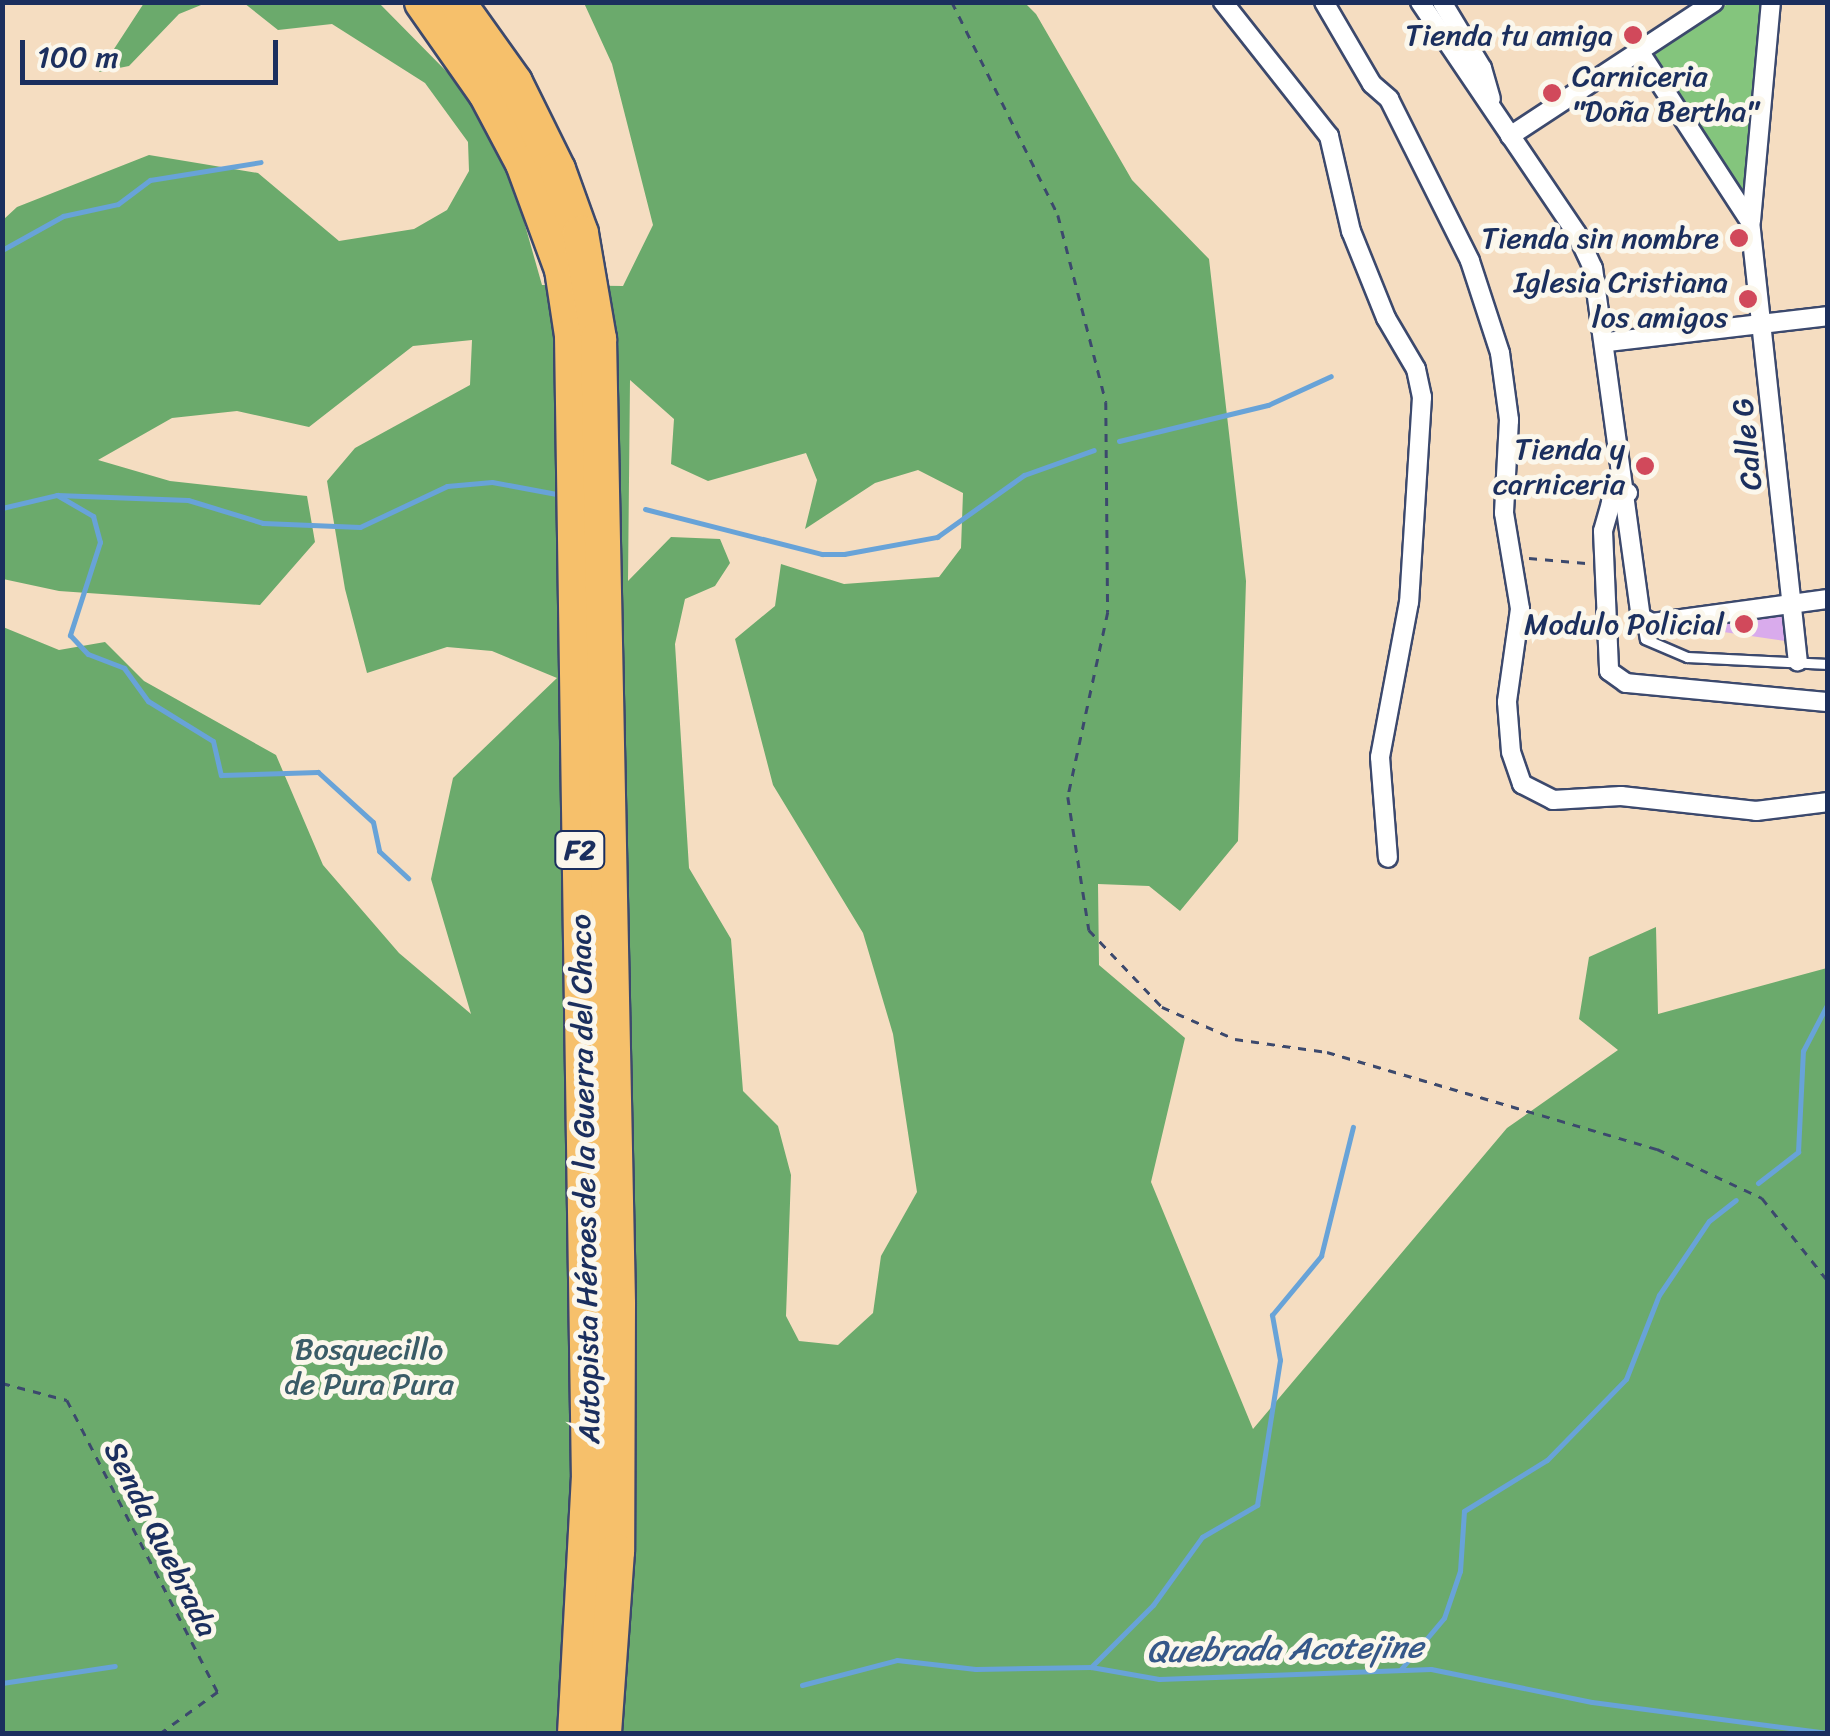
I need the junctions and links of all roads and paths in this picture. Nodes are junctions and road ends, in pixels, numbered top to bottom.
1 (422, 2) edge
2 (457, 2) edge
3 (952, 2) edge
4 (1223, 2) edge
5 (1324, 2) edge
6 (1420, 2) edge
7 (1442, 2) edge
8 (1771, 2) edge
9 (1709, 4) edge
10 (1639, 51) junction
11 (1492, 110) junction
12 (1510, 136) junction
13 (1750, 222) junction
14 (1828, 316) edge
15 (1762, 323) junction
16 (1608, 342) junction
17 (1628, 493) junction
18 (1511, 556) junction
19 (1602, 565) junction
20 (1828, 599) edge
21 (1791, 604) junction
22 (1641, 616) junction
23 (1798, 661) junction
24 (1828, 664) edge
25 (1828, 702) edge
26 (1828, 802) edge
27 (1388, 858) dead end
28 (1828, 1281) edge
29 (2, 1383) edge
30 (160, 1734) edge
31 (575, 1734) edge
32 (603, 1734) edge

1 - 31 highway, Autopista Héroes de la Guerra del Chaco / F2
2 - 32 highway, Autopista Héroes de la Guerra del Chaco / F2
3 - 28 path
4 - 27 street
5 - 18 street
6 - 11 street
7 - 11 street
8 - 13 street, Calle G
9 - 10 street
10 - 12 street
10 - 13 street, Calle G
11 - 12 street
12 - 16 street
13 - 15 street, Calle G
14 - 15 street
15 - 16 street
15 - 21 street, Calle G
16 - 17 street
17 - 19 street
17 - 22 street
18 - 19 path
18 - 26 street
19 - 25 street
20 - 21 street
21 - 22 street
21 - 23 street, Calle G
22 - 23 lane
23 - 24 lane
29 - 30 path, Senda Quebrada

